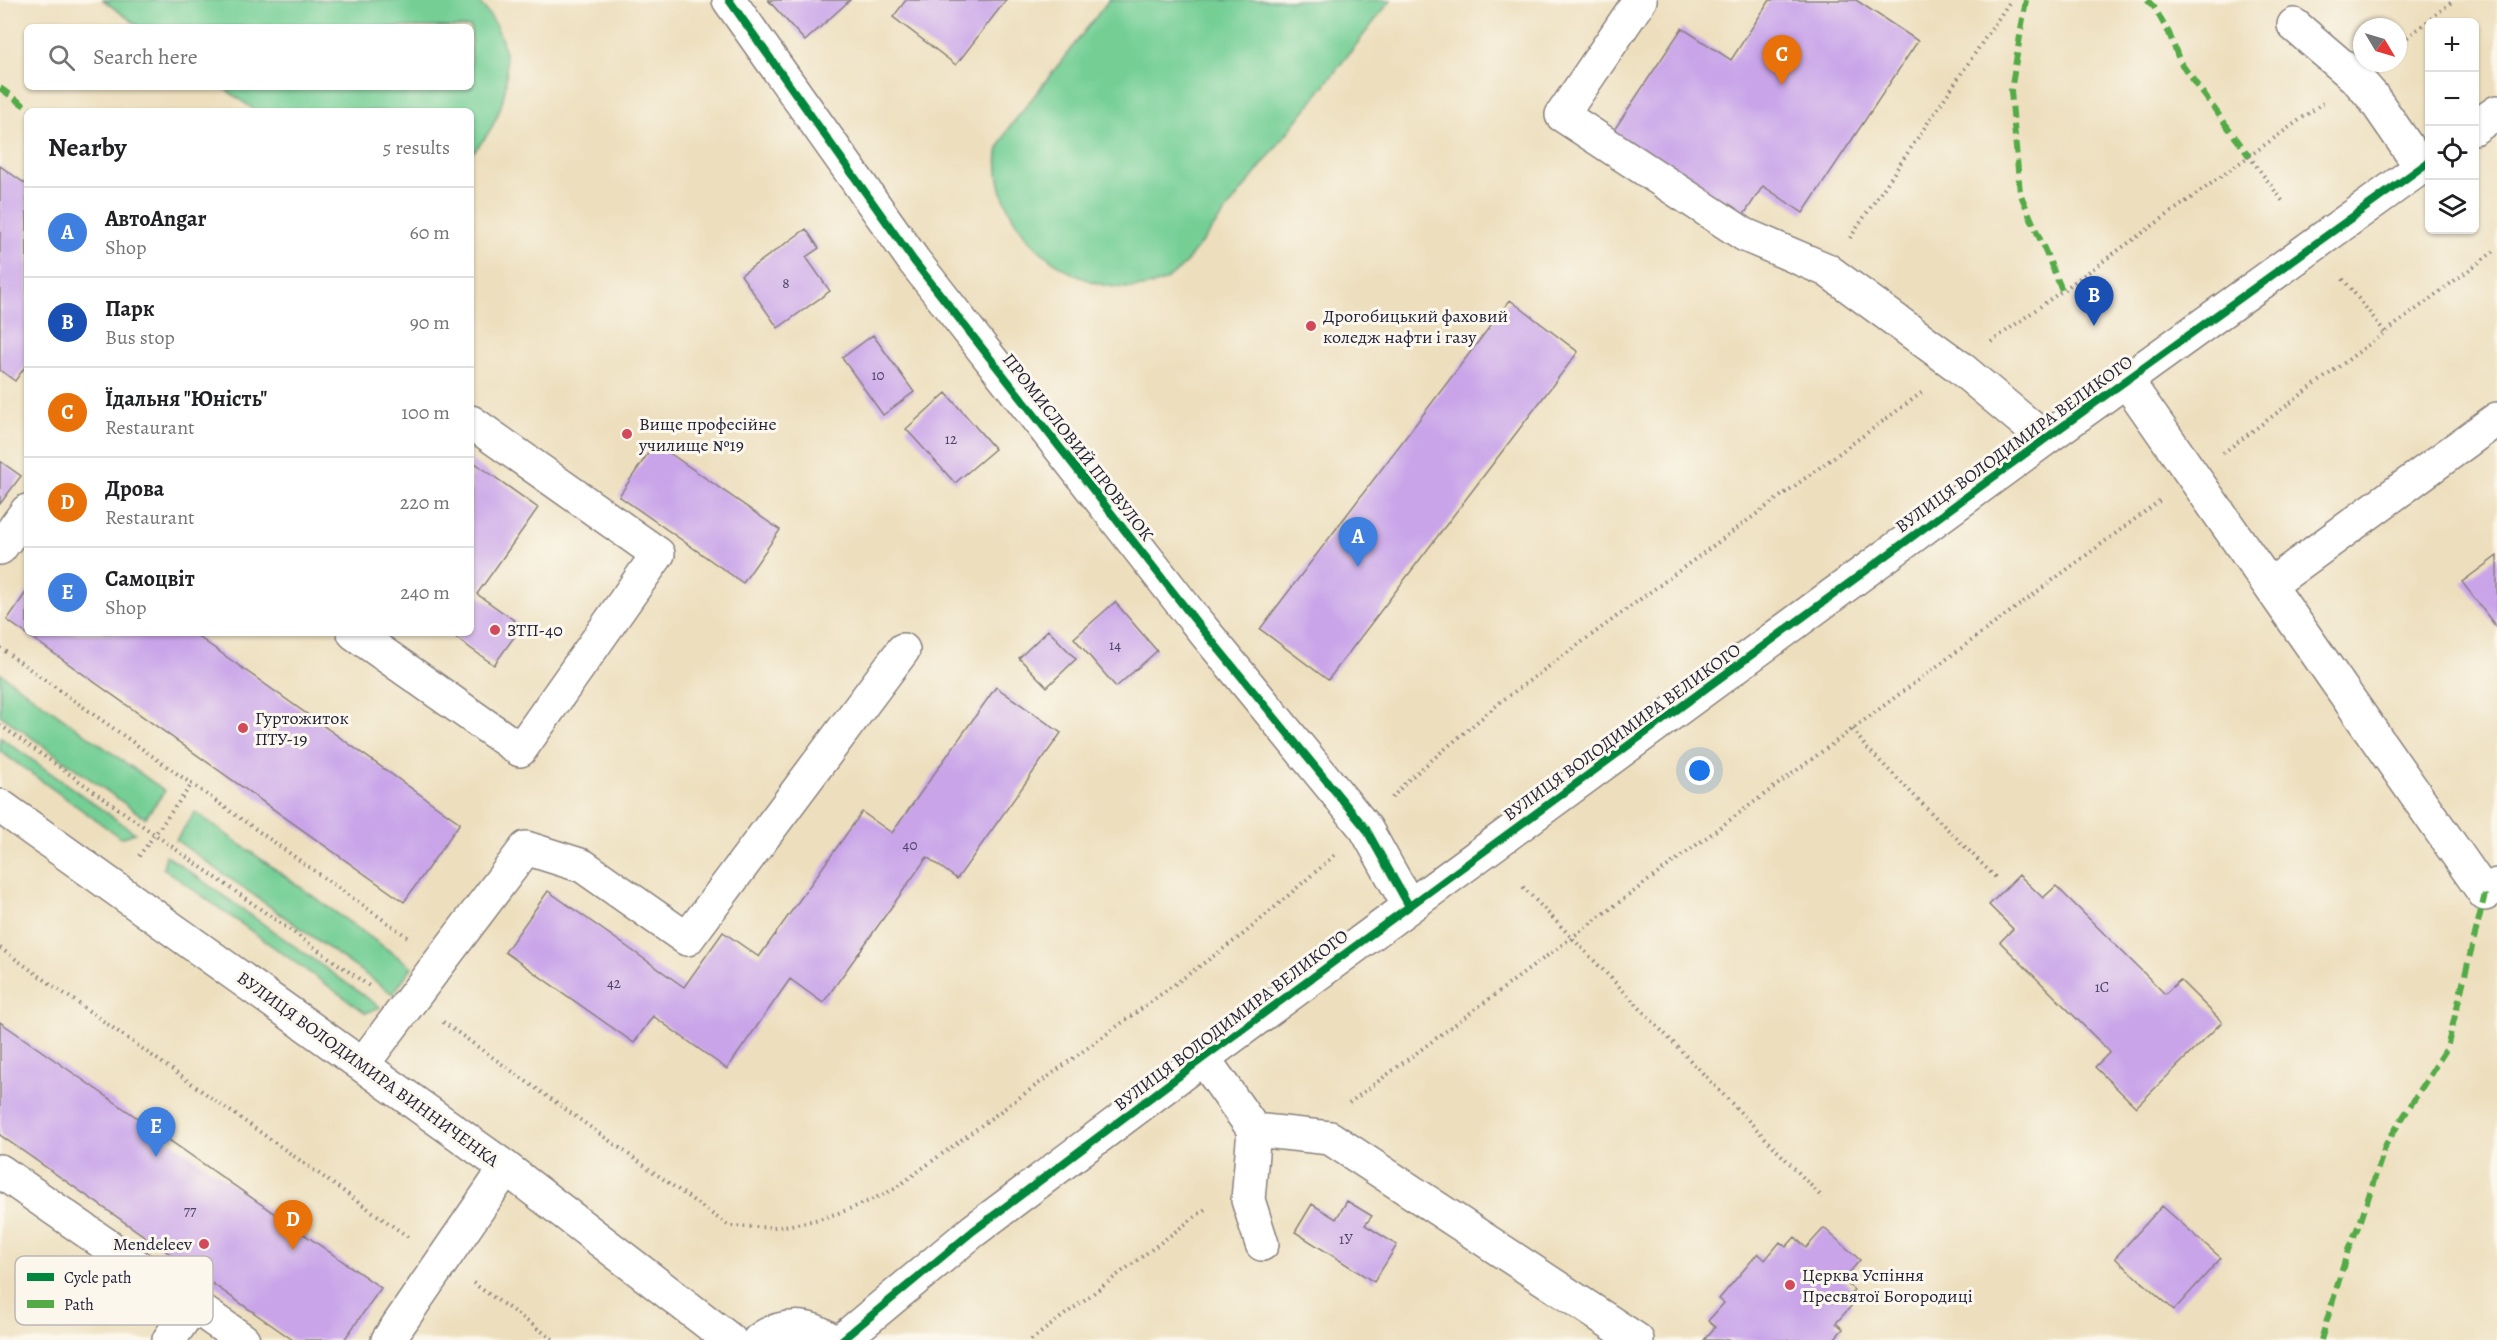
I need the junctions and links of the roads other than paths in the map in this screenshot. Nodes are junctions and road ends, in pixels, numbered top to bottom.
1 (729, 0) edge
2 (1640, 0) edge
3 (2294, 25) dead end
4 (2497, 112) edge
5 (2478, 126) edge
6 (2425, 164) edge
7 (2126, 380) junction
8 (2497, 419) edge
9 (474, 424) edge
10 (2045, 439) junction
11 (24, 515) edge
12 (0, 548) edge
13 (2270, 585) junction
14 (358, 636) edge
15 (903, 650) dead end
16 (0, 806) edge
17 (2497, 885) edge
18 (1410, 906) junction
19 (1203, 1058) junction
20 (362, 1065) junction
21 (1254, 1130) junction
22 (506, 1168) junction
23 (0, 1171) edge
24 (1262, 1244) dead end
25 (122, 1256) edge
26 (213, 1319) edge
27 (179, 1325) edge
28 (169, 1340) edge
29 (243, 1340) edge
30 (388, 1340) edge
31 (730, 1340) edge
32 (759, 1340) edge
33 (830, 1340) edge
34 (843, 1340) edge
35 (1636, 1340) edge

1 - 18 street, ПРОМИСЛОВИЙ ПРОВУЛОК
2 - 10 street
3 - 6 street
4 - 5 street
6 - 7 street, ВУЛИЦЯ ВОЛОДИМИРА ВЕЛИКОГО
7 - 10 street, ВУЛИЦЯ ВОЛОДИМИРА ВЕЛИКОГО
7 - 13 street
8 - 13 street
9 - 14 street
10 - 18 street, ВУЛИЦЯ ВОЛОДИМИРА ВЕЛИКОГО
11 - 12 street
13 - 17 street
15 - 20 street
16 - 20 street, ВУЛИЦЯ ВОЛОДИМИРА ВИННИЧЕНКА
18 - 19 street, ВУЛИЦЯ ВОЛОДИМИРА ВЕЛИКОГО
19 - 21 street
19 - 34 street, ВУЛИЦЯ ВОЛОДИМИРА ВЕЛИКОГО
20 - 22 street, ВУЛИЦЯ ВОЛОДИМИРА ВИННИЧЕНКА
21 - 24 street
21 - 35 street
22 - 30 street
22 - 31 street, ВУЛИЦЯ ВОЛОДИМИРА ВИННИЧЕНКА
23 - 25 street
26 - 29 street
27 - 28 street
32 - 33 street

